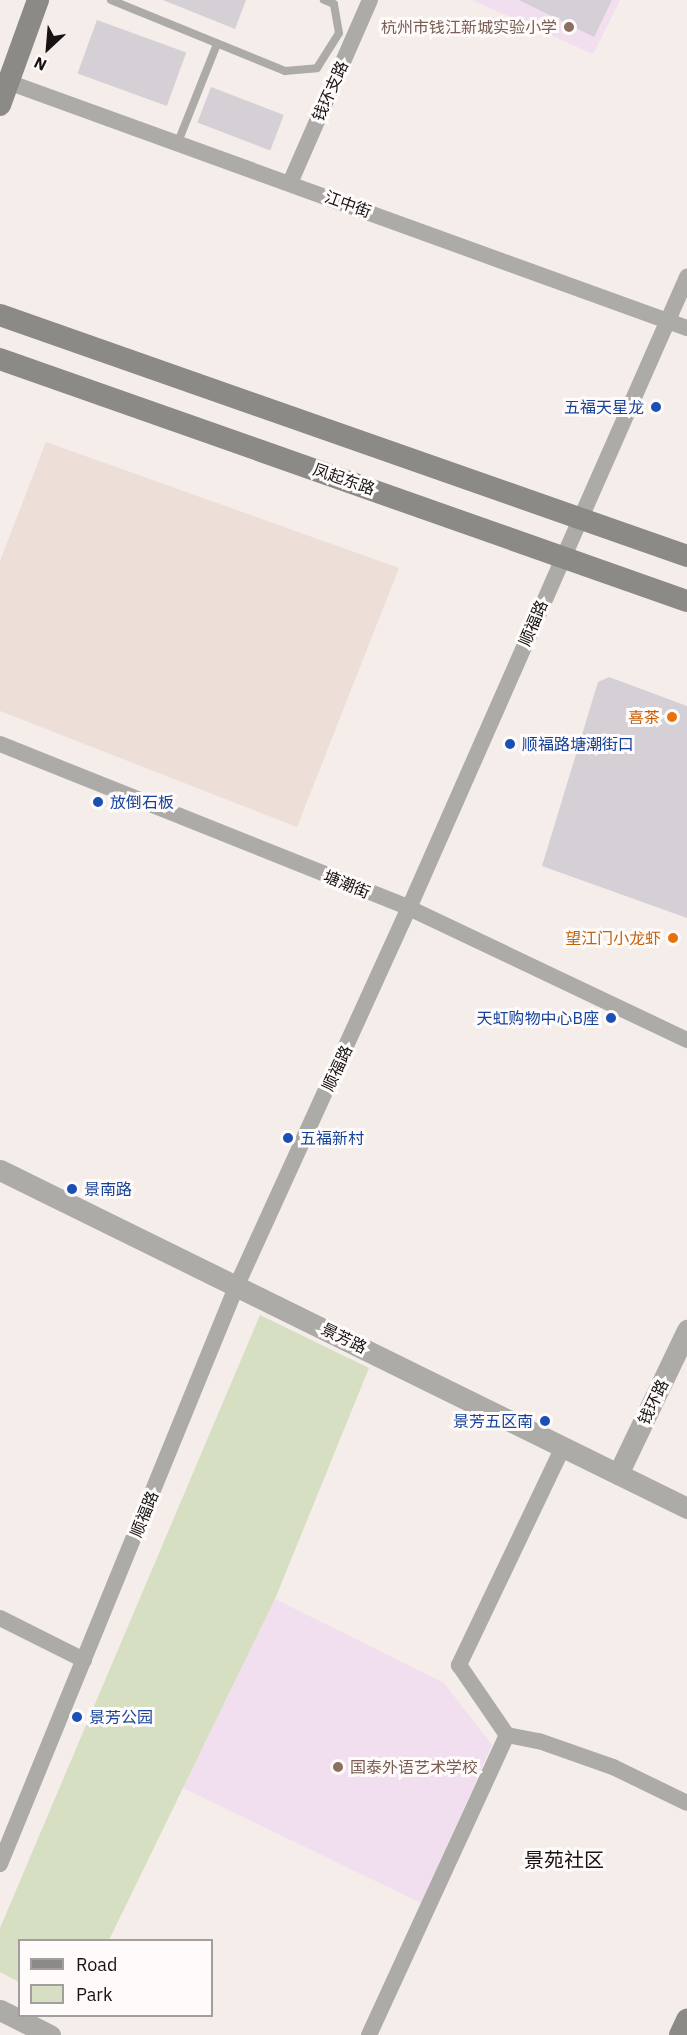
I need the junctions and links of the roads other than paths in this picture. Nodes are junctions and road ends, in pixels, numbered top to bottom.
1 (38, 0) edge
2 (111, 0) edge
3 (324, 0) edge
4 (369, 0) edge
5 (217, 44) junction
6 (8, 82) junction
7 (0, 105) edge
8 (178, 142) junction
9 (290, 183) junction
10 (687, 277) edge
11 (0, 315) edge
12 (668, 321) junction
13 (687, 328) edge
14 (0, 359) edge
15 (581, 517) junction
16 (562, 555) junction
17 (687, 556) edge
18 (687, 601) edge
19 (0, 744) edge
20 (409, 909) junction
21 (687, 1040) edge
22 (0, 1170) edge
23 (237, 1285) junction
24 (687, 1330) edge
25 (563, 1447) junction
26 (618, 1474) junction
27 (687, 1508) edge
28 (0, 1618) edge
29 (84, 1660) junction
30 (507, 1735) junction
31 (687, 1803) edge
32 (0, 1864) edge
33 (0, 2010) edge
34 (687, 2020) edge
35 (50, 2035) edge
36 (369, 2035) edge
37 (680, 2035) edge

1 - 6 main road
2 - 5 lane
3 - 5 lane
4 - 9 street, 钱环支路
5 - 8 lane
6 - 7 main road
6 - 8 street, 江中街
8 - 9 street, 江中街
9 - 12 street, 江中街
10 - 12 street, 顺福路
11 - 15 main road
12 - 13 street, 江中街
12 - 15 street, 顺福路
14 - 16 main road, 凤起东路
15 - 16 street, 顺福路
15 - 17 main road
16 - 18 main road, 凤起东路
16 - 20 street, 顺福路
19 - 20 street, 塘潮街
20 - 21 street, 塘潮街
20 - 23 street, 顺福路
22 - 23 street, 景芳路
23 - 25 street, 景芳路
23 - 29 street, 顺福路
24 - 26 street, 钱环路
25 - 26 street, 景芳路
25 - 30 street
26 - 27 street, 景芳路
28 - 29 street
29 - 32 street, 顺福路
30 - 31 street
30 - 36 street
33 - 35 street
34 - 37 main road

